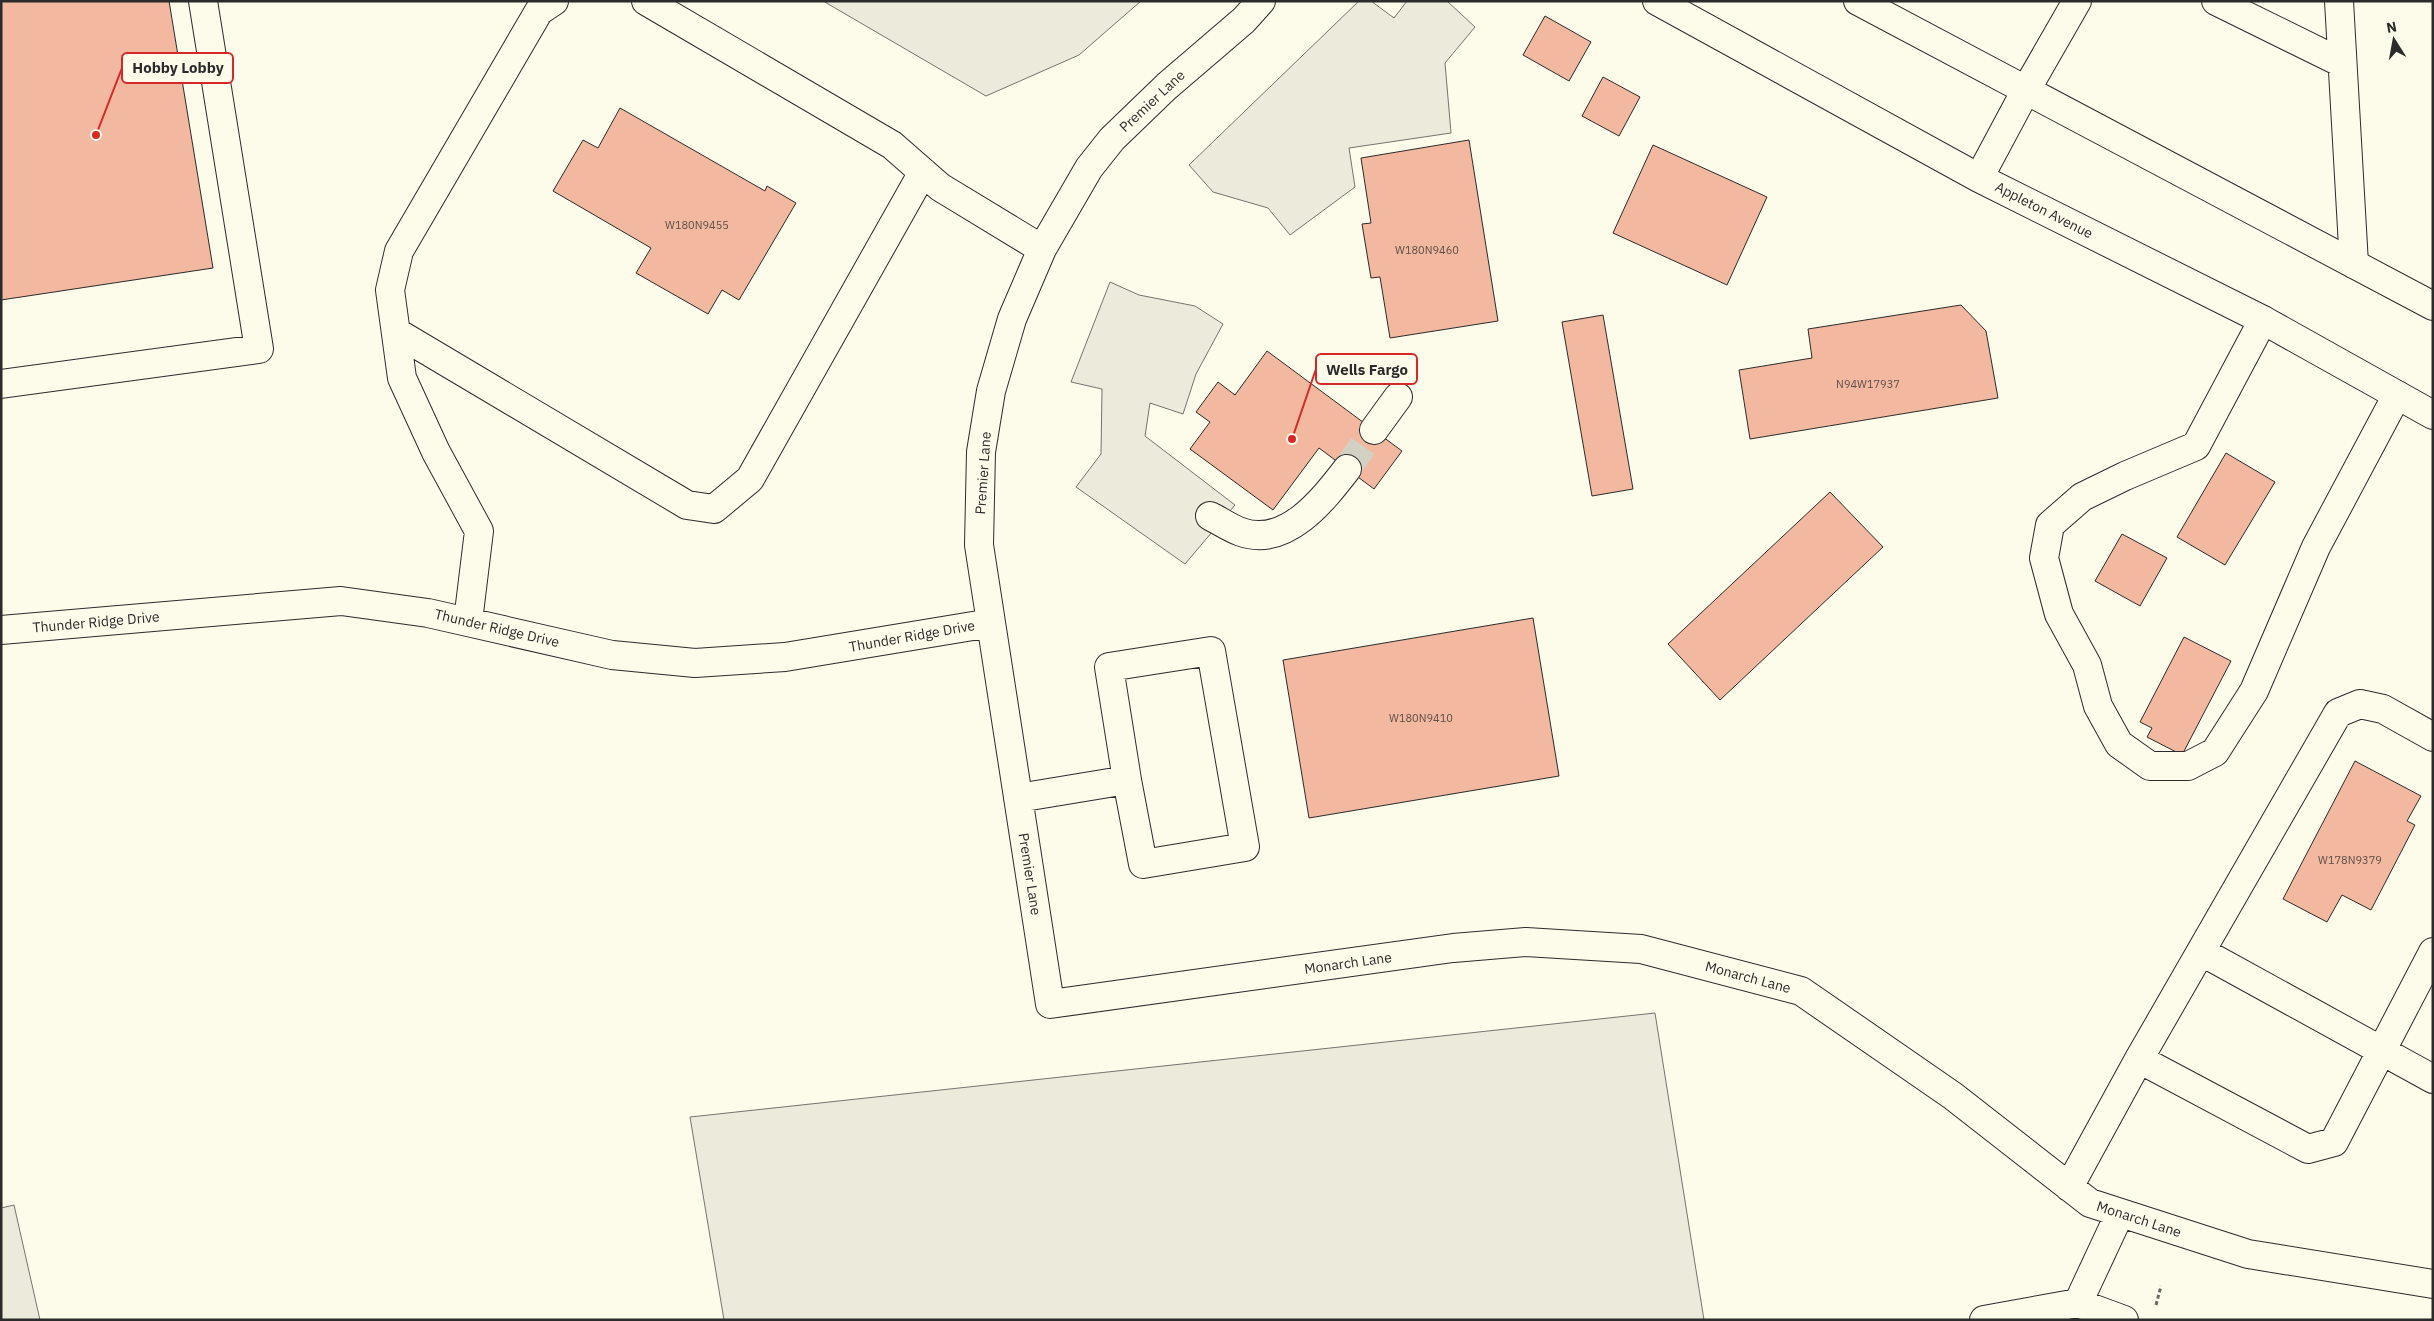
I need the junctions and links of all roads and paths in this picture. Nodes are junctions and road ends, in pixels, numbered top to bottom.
1 (203, 1) edge
2 (554, 1) edge
3 (646, 1) edge
4 (1261, 1) edge
5 (1657, 1) edge
6 (1858, 1) edge
7 (2078, 1) edge
8 (2216, 1) edge
9 (2339, 1) edge
10 (2342, 63) junction
11 (2026, 90) junction
12 (923, 172) junction
13 (1979, 178) junction
14 (1042, 249) junction
15 (2354, 264) junction
16 (2433, 306) edge
17 (2263, 320) junction
18 (396, 332) junction
19 (1, 384) edge
20 (2396, 395) junction
21 (1398, 397) dead end
22 (2433, 415) edge
23 (1374, 430) tunnel mouth
24 (1347, 469) tunnel mouth
25 (1210, 516) dead end
26 (468, 621) junction
27 (991, 623) junction
28 (1, 630) edge
29 (2433, 737) edge
30 (1127, 780) junction
31 (1018, 798) junction
32 (2202, 952) junction
33 (2433, 952) edge
34 (1050, 1004) joint
35 (2381, 1050) junction
36 (2139, 1059) junction
37 (2433, 1079) edge
38 (2069, 1187) junction
39 (2120, 1213) junction
40 (2433, 1284) edge
41 (2078, 1303) junction
42 (1984, 1320) edge
43 (2124, 1320) edge

1 - 19 street
2 - 18 street
3 - 12 street
4 - 14 street, Premier Lane
5 - 13 street, Appleton Avenue
6 - 11 street
7 - 11 street
8 - 10 street
9 - 10 street
10 - 15 street
11 - 13 street
11 - 15 street
12 - 14 street
12 - 18 street
13 - 17 street, Appleton Avenue
14 - 27 street, Premier Lane
15 - 16 street
17 - 20 street, Appleton Avenue
17 - 20 street
18 - 26 street
20 - 22 street, Appleton Avenue
21 - 23 street
24 - 25 street
26 - 27 street, Thunder Ridge Drive
26 - 28 street, Thunder Ridge Drive
27 - 31 street, Premier Lane
29 - 32 street
30 - 30 street
30 - 31 street
31 - 34 street, Premier Lane
32 - 35 street
32 - 36 street
33 - 35 street
34 - 38 street, Monarch Lane
35 - 36 street
35 - 37 street
36 - 38 street
38 - 39 street, Monarch Lane
39 - 40 street, Monarch Lane
39 - 41 street
41 - 42 street
41 - 43 street

